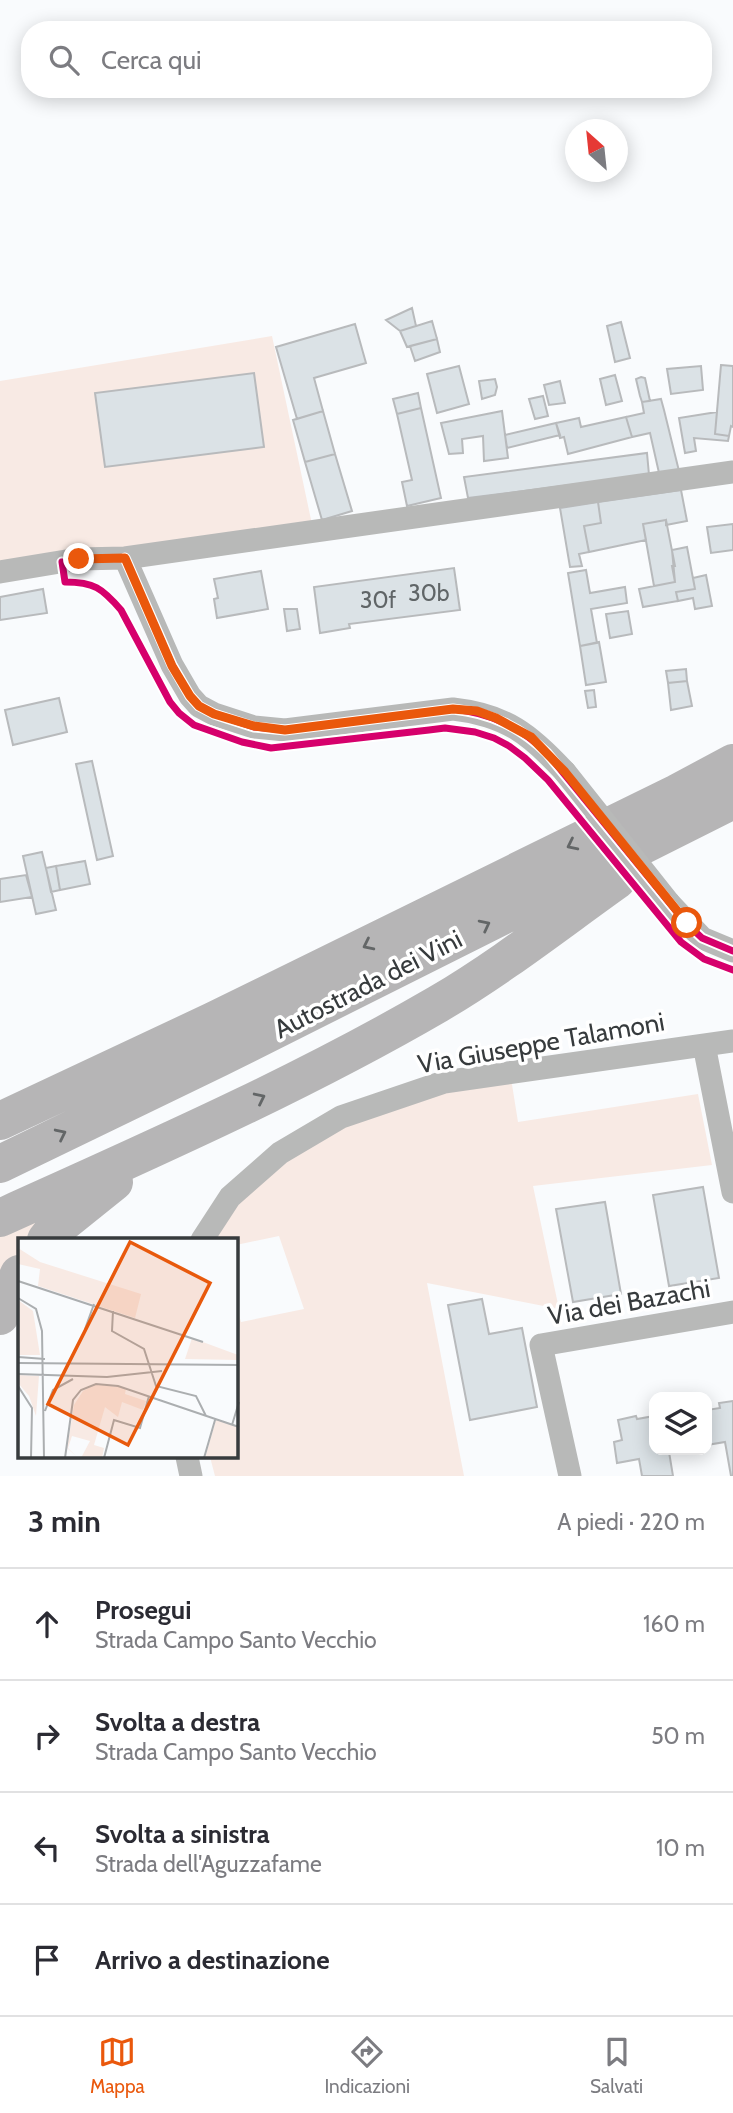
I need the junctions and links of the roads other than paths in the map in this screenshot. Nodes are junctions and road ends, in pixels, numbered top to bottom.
1 (733, 472) edge
2 (125, 558) junction
3 (0, 572) edge
4 (733, 763) edge
5 (718, 808) edge
6 (733, 950) edge
7 (213, 1021) junction
8 (733, 1041) edge
9 (704, 1045) junction
10 (0, 1093) edge
11 (0, 1121) edge
12 (199, 1128) junction
13 (0, 1164) edge
14 (733, 1192) edge
15 (0, 1218) edge
16 (48, 1238) edge
17 (203, 1238) edge
18 (18, 1277) edge
19 (733, 1312) edge
20 (0, 1316) edge
21 (187, 1458) edge
22 (191, 1476) edge
23 (569, 1476) edge

1 - 2 street
2 - 3 street
2 - 6 street, bridge
4 -> 7 highway, Autostrada dei Vini
12 -> 5 highway
13 -> 5 highway, Autostrada dei Vini
7 - 10 highway
7 - 11 highway, Autostrada dei Vini
8 - 9 street, Via Giuseppe Talamoni
9 - 14 street
9 - 17 street, Via Giuseppe Talamoni
12 - 15 highway
12 - 16 highway
18 - 20 highway
19 - 23 street, Via dei Bazachi
21 - 22 street

